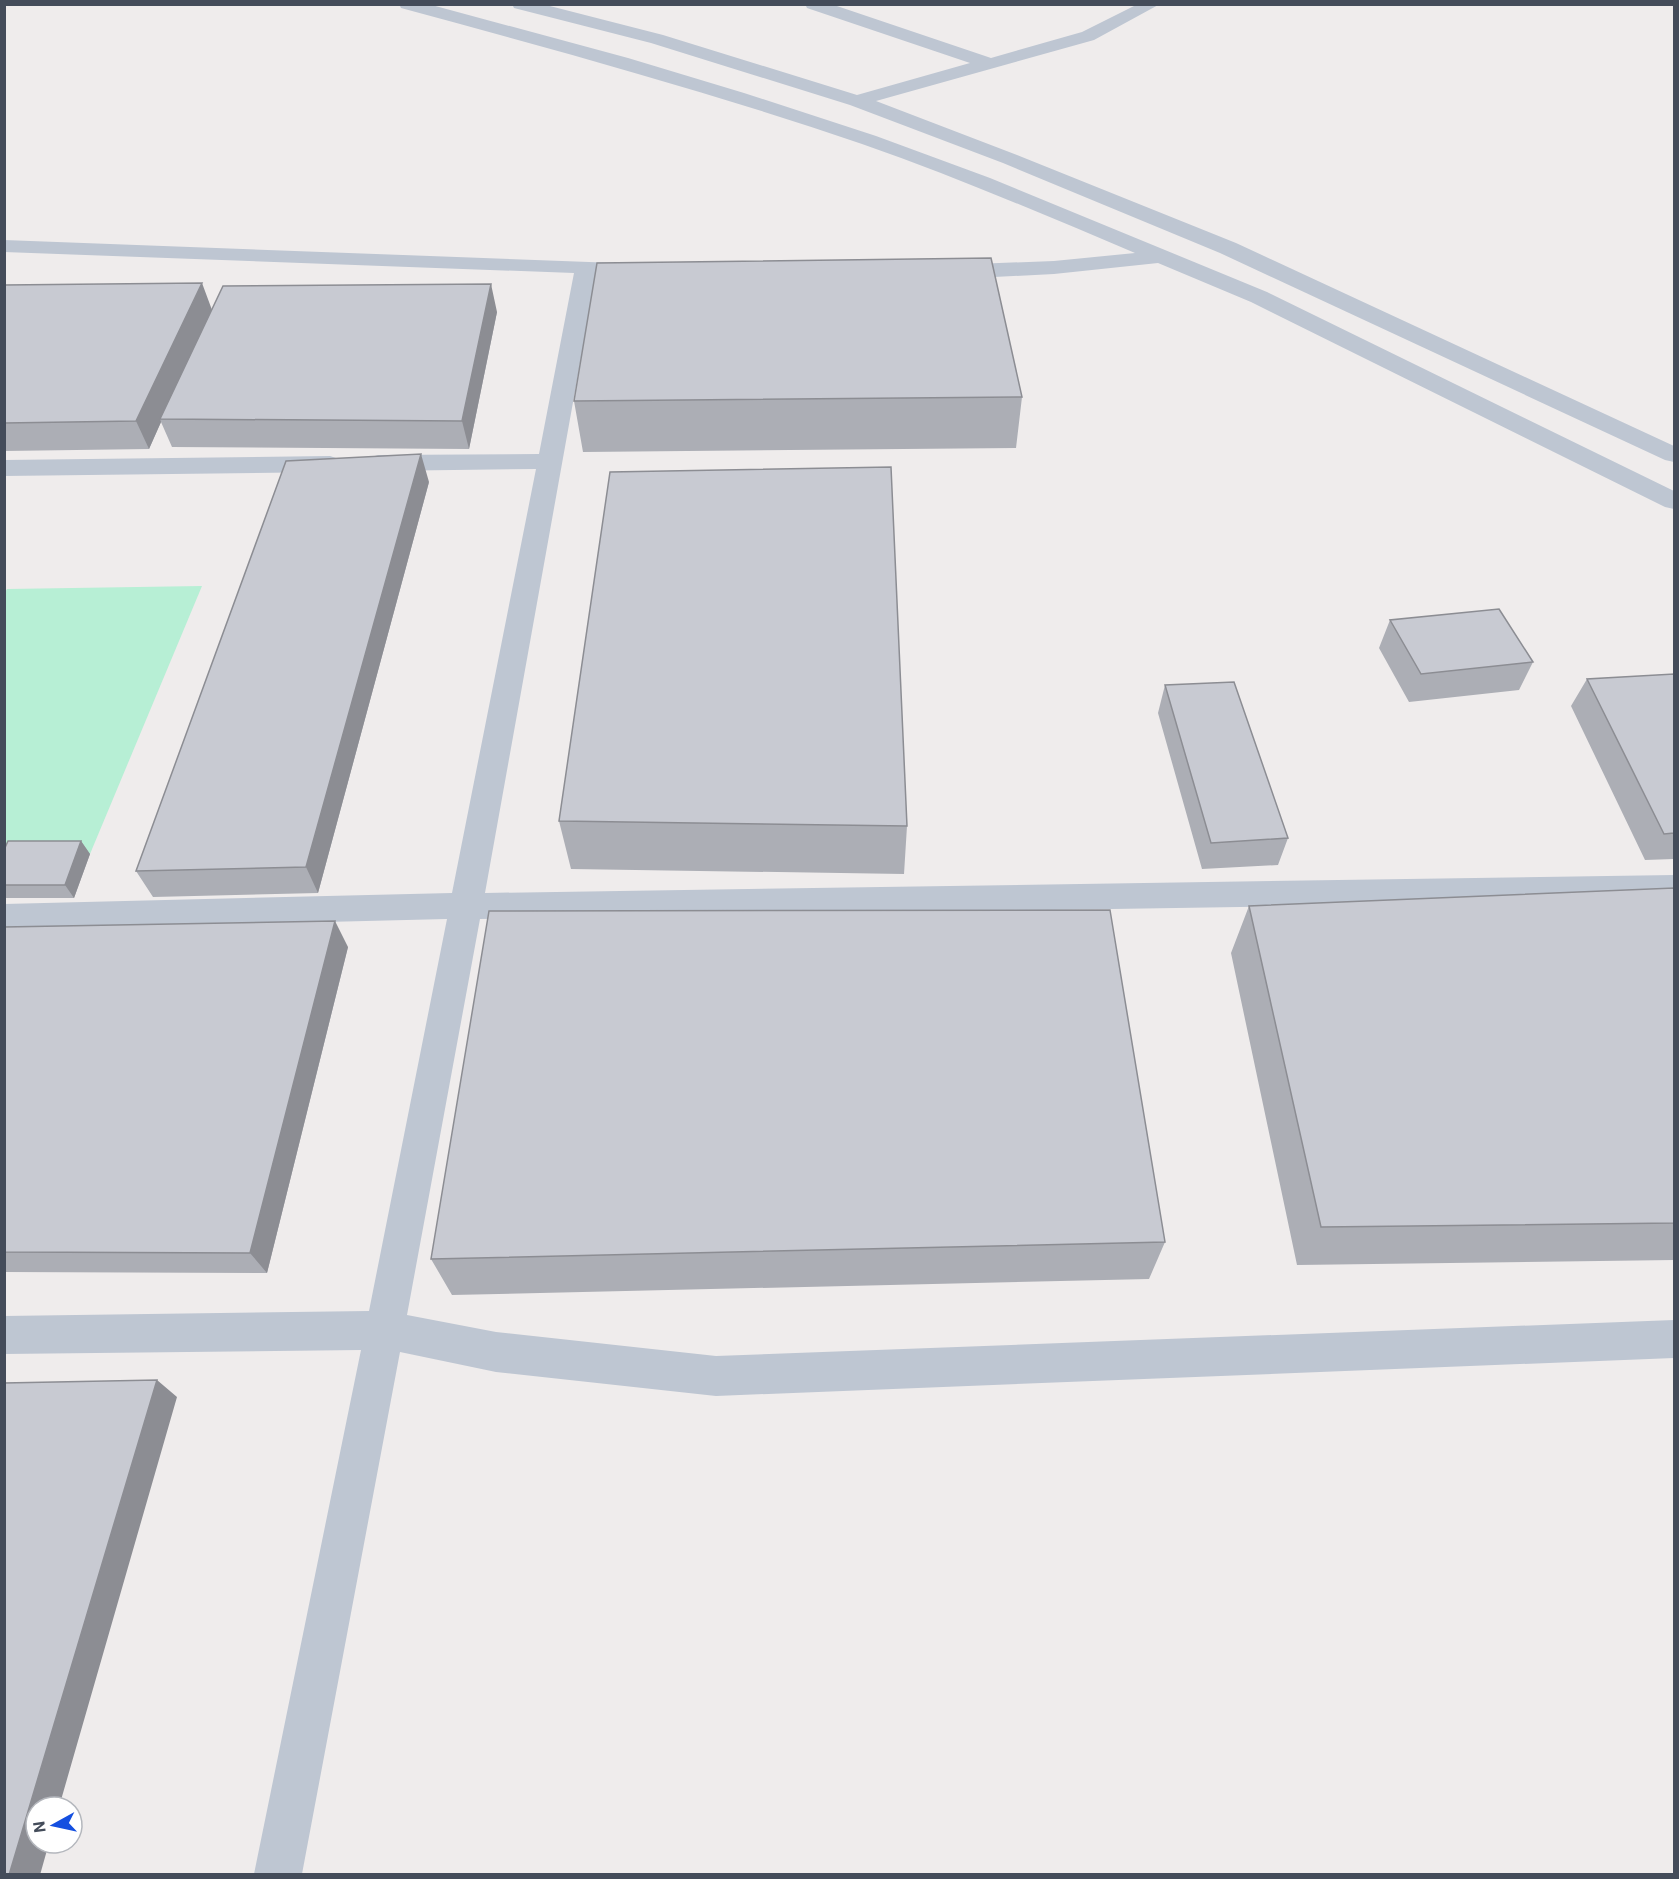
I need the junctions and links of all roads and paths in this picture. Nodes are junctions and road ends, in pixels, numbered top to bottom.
1 (407, 4) edge
2 (520, 4) edge
3 (813, 4) edge
4 (1152, 4) edge
5 (991, 63) junction
6 (856, 101) junction
7 (4, 246) edge
8 (1160, 256) junction
9 (586, 267) junction
10 (633, 269) edge
11 (923, 272) edge
12 (1674, 455) edge
13 (549, 462) junction
14 (4, 468) edge
15 (1674, 501) edge
16 (1674, 887) edge
17 (466, 906) junction
18 (4, 917) edge
19 (384, 1330) junction
20 (4, 1335) edge
21 (1674, 1339) edge
22 (278, 1875) edge

1 - 8 street
2 - 6 street
3 - 5 street
4 - 5 street
5 - 6 street
6 - 12 street
7 - 9 street
8 - 11 street
8 - 15 street
9 - 10 street
9 - 13 street
13 - 14 street
13 - 17 street
16 - 17 street
17 - 18 street
17 - 19 street
19 - 20 street
19 - 21 street
19 - 22 street

